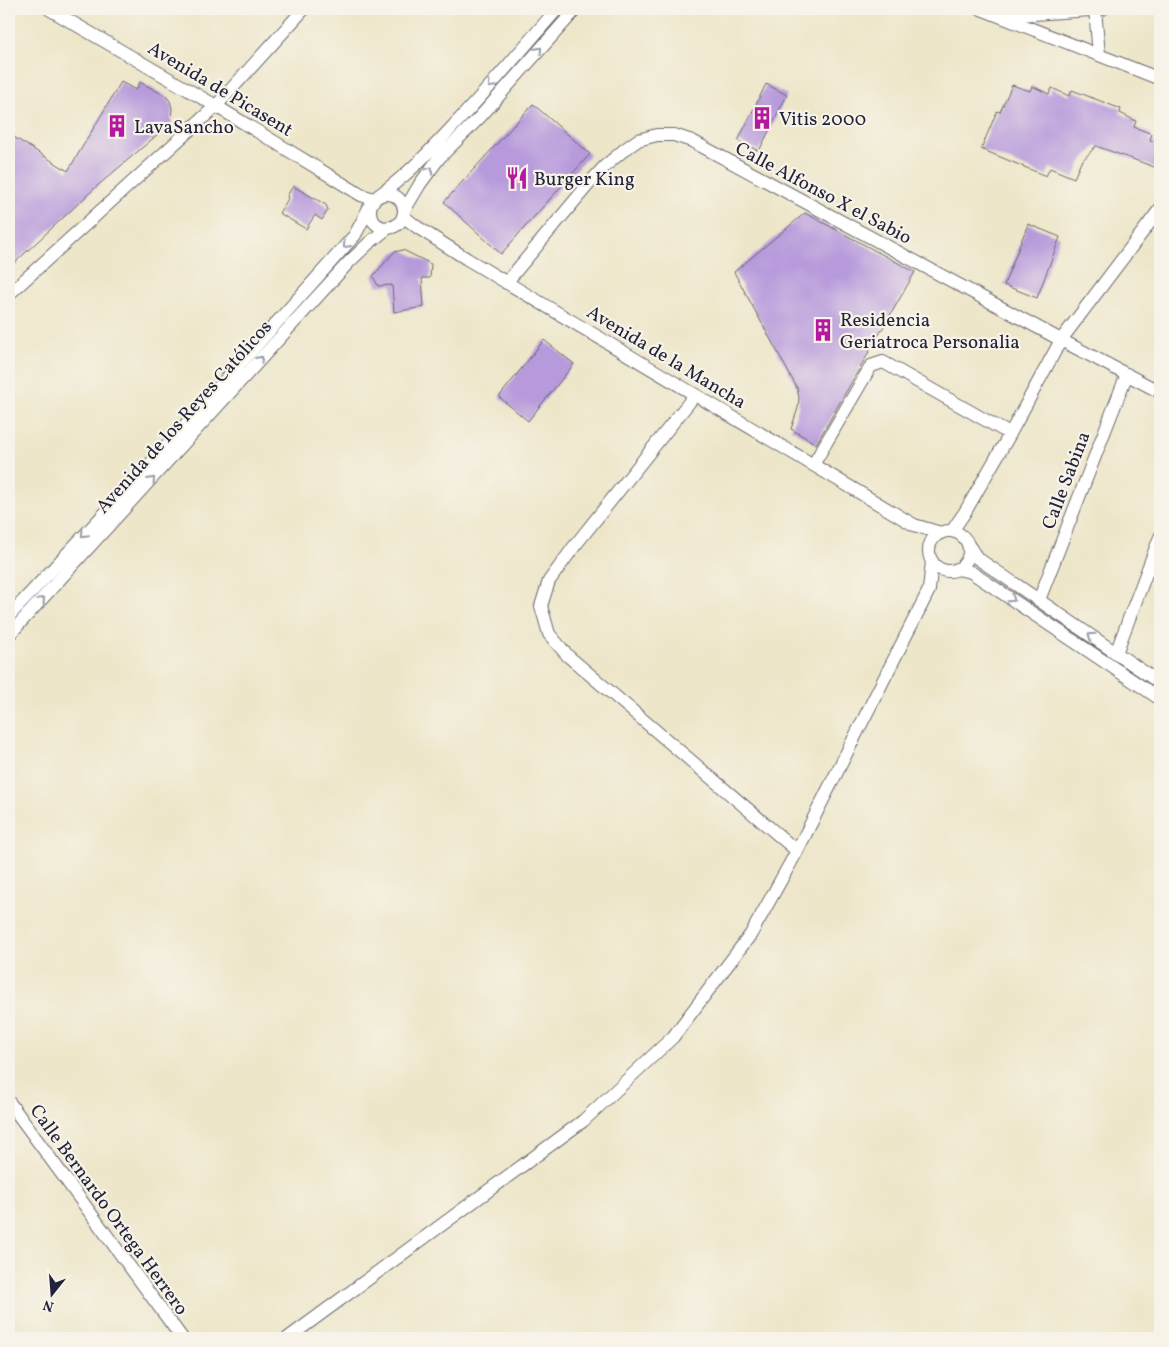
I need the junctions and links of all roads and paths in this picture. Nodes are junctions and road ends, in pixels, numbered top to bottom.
1 (49, 9) edge
2 (304, 9) edge
3 (557, 9) edge
4 (576, 9) edge
5 (981, 9) edge
6 (1098, 9) edge
7 (1000, 16) junction
8 (1099, 55) junction
9 (1160, 79) edge
10 (216, 106) junction
11 (374, 200) junction
12 (1160, 209) edge
13 (403, 214) junction
14 (389, 227) junction
15 (506, 282) junction
16 (9, 294) edge
17 (1061, 340) junction
18 (1127, 374) junction
19 (1160, 392) edge
20 (694, 395) junction
21 (1010, 434) junction
22 (813, 465) junction
23 (914, 525) junction
24 (956, 536) junction
25 (1160, 537) edge
26 (931, 543) junction
27 (932, 561) junction
28 (952, 570) junction
29 (928, 590) junction
30 (1039, 600) junction
31 (9, 616) edge
32 (9, 635) edge
33 (1116, 653) junction
34 (1160, 683) edge
35 (1160, 699) edge
36 (797, 851) junction
37 (9, 1102) edge
38 (182, 1338) edge
39 (288, 1338) edge

1 - 10 street, Avenida de Picasent
2 - 10 street
3 -> 11 street, Avenida de los Reyes Católicos
13 -> 4 street
5 - 7 street
6 - 7 street
6 - 8 street
7 - 8 street
8 - 9 street
10 - 11 street, Avenida de Picasent
10 - 16 street
11 - 13 street
11 - 14 street
11 -> 31 street, Avenida de los Reyes Católicos
12 - 17 street
13 - 14 street
13 - 15 street, Avenida de la Mancha
32 -> 14 street, Avenida de los Reyes Católicos
15 - 17 street, Calle Alfonso X el Sabio
15 - 20 street, Avenida de la Mancha
17 - 18 street, Calle Alfonso X el Sabio
17 - 21 street
18 - 19 street, Calle Alfonso X el Sabio
18 - 30 street, Calle Sabina
20 - 22 street, Avenida de la Mancha
20 - 36 street
21 - 22 street
21 - 24 street
22 - 23 street, Avenida de la Mancha
23 - 24 street, Avenida de la Mancha
23 - 26 street, Avenida de la Mancha
24 - 26 street
24 - 28 street
24 - 30 street
25 - 33 street
26 - 27 street
27 - 28 street
27 - 29 street
28 - 29 street
28 -> 35 street
29 - 36 street
33 -> 30 street
33 - 34 street
36 - 39 street
37 - 38 street, Calle Bernardo Ortega Herrero

